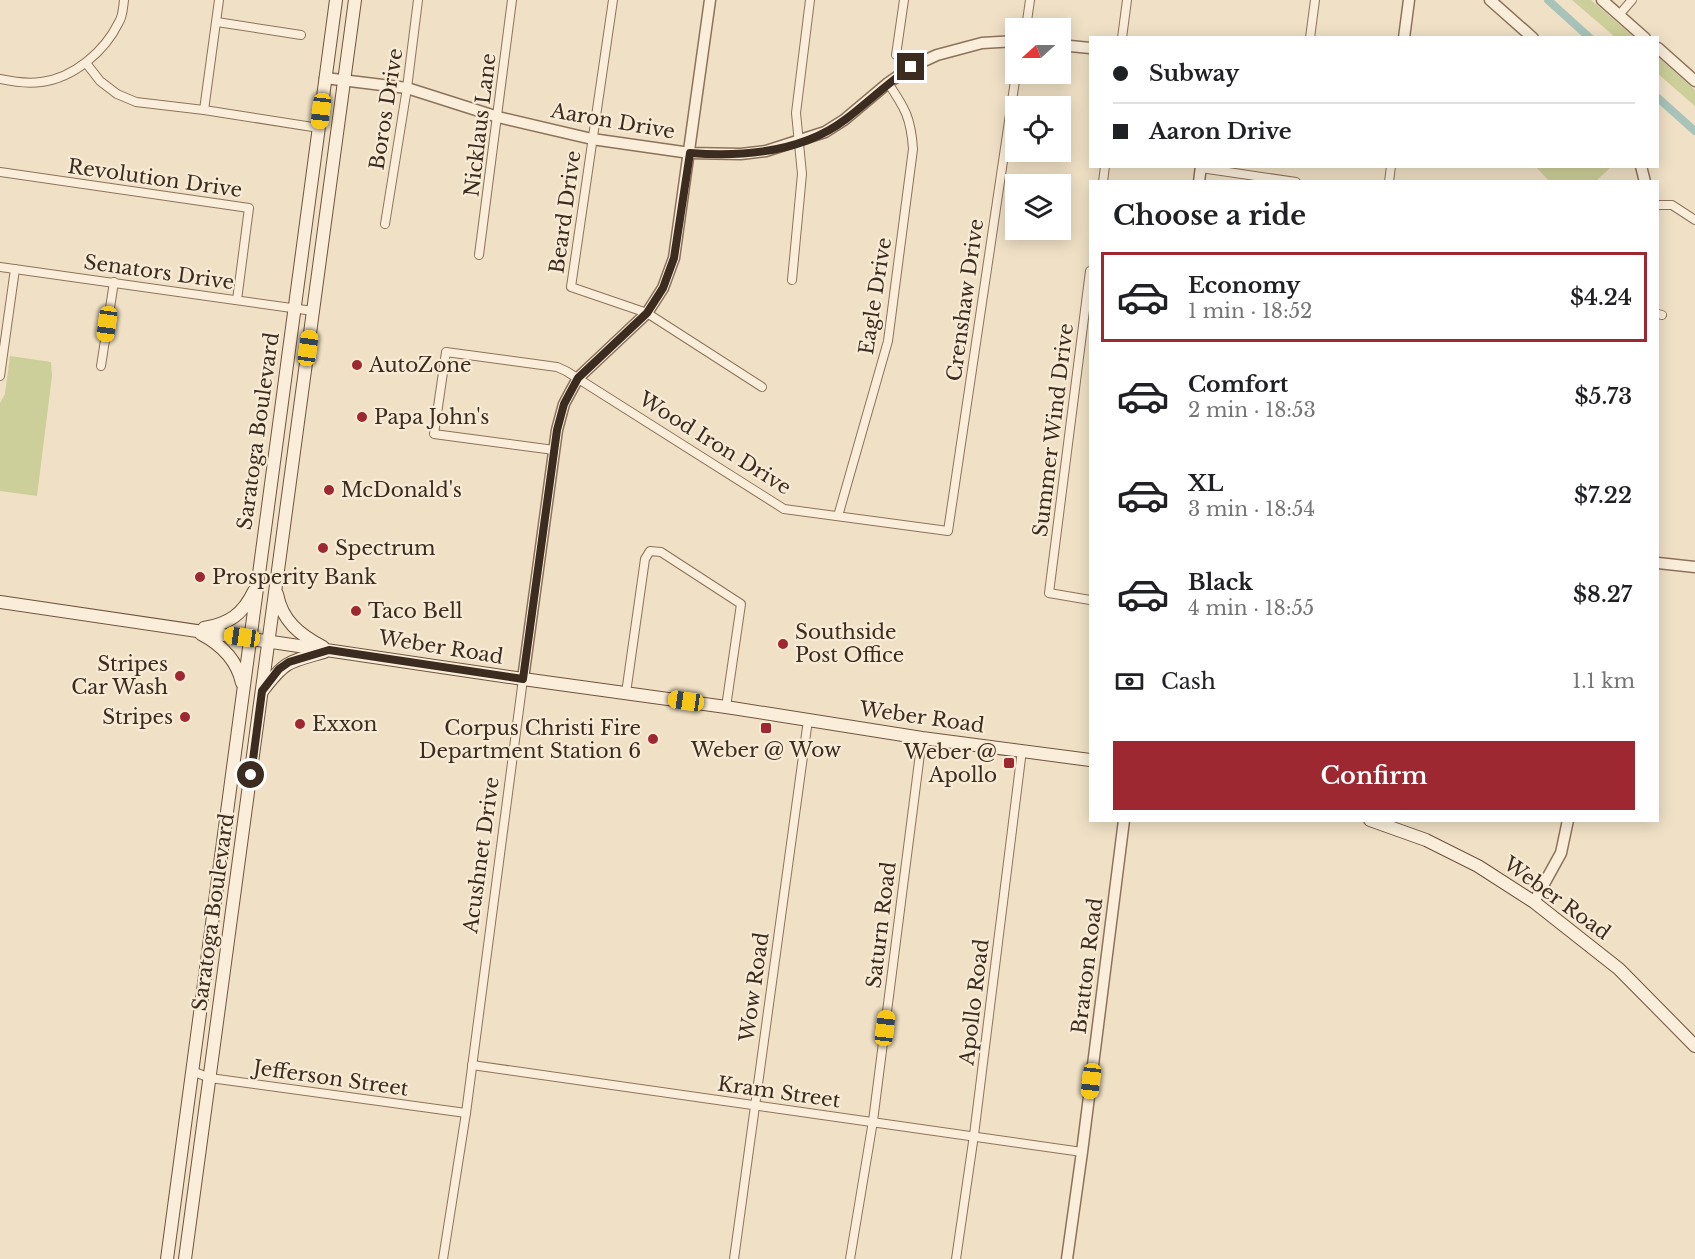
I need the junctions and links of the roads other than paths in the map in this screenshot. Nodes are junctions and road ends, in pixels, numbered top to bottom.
1 (124, 0) edge
2 (219, 0) edge
3 (336, 0) edge
4 (355, 0) edge
5 (418, 0) edge
6 (512, 0) edge
7 (613, 0) edge
8 (710, 0) edge
9 (810, 0) edge
10 (904, 0) edge
11 (1030, 0) edge
12 (1127, 0) edge
13 (1315, 0) edge
14 (1409, 0) edge
15 (1602, 0) edge
16 (1632, 0) edge
17 (1495, 1) edge
18 (1619, 15) junction
19 (1027, 18) edge
20 (217, 22) junction
21 (301, 35) dead end
22 (1122, 36) edge
23 (1310, 36) edge
24 (1404, 36) edge
25 (1531, 36) edge
26 (1643, 36) edge
27 (1005, 42) edge
28 (1071, 46) edge
29 (1089, 48) edge
30 (1659, 49) edge
31 (896, 55) dead end
32 (86, 63) junction
33 (325, 78) junction
34 (0, 80) edge
35 (344, 81) junction
36 (1695, 81) edge
37 (888, 83) junction
38 (1015, 84) edge
39 (407, 88) junction
40 (204, 110) junction
41 (498, 117) junction
42 (319, 128) junction
43 (592, 139) junction
44 (799, 142) junction
45 (690, 153) junction
46 (1207, 168) edge
47 (0, 172) edge
48 (1283, 180) edge
49 (1659, 205) edge
50 (1695, 220) edge
51 (385, 224) dead end
52 (479, 255) dead end
53 (0, 267) edge
54 (15, 269) junction
55 (1089, 279) edge
56 (792, 280) dead end
57 (114, 282) junction
58 (237, 300) junction
59 (294, 308) junction
60 (313, 311) junction
61 (647, 313) junction
62 (101, 366) dead end
63 (0, 376) edge
64 (578, 378) junction
65 (762, 387) dead end
66 (554, 450) junction
67 (838, 516) junction
68 (948, 531) joint
69 (1659, 563) edge
70 (1695, 567) edge
71 (257, 584) junction
72 (276, 586) junction
73 (1089, 600) edge
74 (0, 602) edge
75 (195, 630) junction
76 (250, 638) junction
77 (268, 641) junction
78 (329, 650) junction
79 (523, 679) junction
80 (243, 688) junction
81 (262, 691) junction
82 (626, 693) junction
83 (726, 707) junction
84 (808, 720) junction
85 (921, 738) junction
86 (1022, 750) junction
87 (1089, 760) edge
88 (1124, 822) edge
89 (1376, 822) edge
90 (1568, 822) edge
91 (1534, 902) junction
92 (1695, 1046) edge
93 (472, 1065) junction
94 (192, 1071) junction
95 (210, 1078) junction
96 (754, 1105) junction
97 (466, 1113) junction
98 (873, 1121) junction
99 (974, 1135) junction
100 (1082, 1152) junction
101 (167, 1259) edge
102 (185, 1259) edge
103 (443, 1259) edge
104 (734, 1259) edge
105 (850, 1259) edge
106 (956, 1259) edge
107 (1067, 1259) edge

1 - 32 street
2 - 20 street
3 - 33 main road, Saratoga Boulevard
4 - 35 main road, Saratoga Boulevard
5 - 39 street, Boros Drive
6 - 41 street, Nicklaus Lane
7 - 43 street, Beard Drive
8 - 45 street, Acushnet Drive
9 - 44 street
10 - 31 street
11 - 19 street
12 - 22 street
13 - 23 street
14 - 24 street
15 - 18 street
16 - 18 street
17 - 25 street
18 - 26 street
20 - 21 street
20 - 40 street
27 - 37 street, Aaron Drive
28 - 29 street
30 - 36 street
32 - 34 street
32 - 40 street
33 - 35 street, Aaron Drive
33 - 42 main road, Saratoga Boulevard
35 - 39 street, Aaron Drive
35 - 60 main road, Saratoga Boulevard
37 - 44 street, Aaron Drive
37 - 67 street, Eagle Drive
38 - 68 street, Crenshaw Drive
39 - 41 street, Aaron Drive
39 - 51 street, Boros Drive
40 - 42 street
41 - 43 street, Aaron Drive
41 - 52 street, Nicklaus Lane
42 - 59 main road, Saratoga Boulevard
43 - 45 street, Aaron Drive
43 - 61 street, Beard Drive
44 - 45 street, Aaron Drive
44 - 56 street
45 - 61 street, Acushnet Drive
46 - 48 street
47 - 58 street, Revolution Drive
49 - 50 street
53 - 54 street, Senators Drive
54 - 57 street, Senators Drive
54 - 63 street
55 - 73 street, Summer Wind Drive
57 - 58 street, Senators Drive
57 - 62 street
58 - 59 street, Senators Drive
59 - 60 street, Senators Drive
59 - 71 main road, Saratoga Boulevard
60 - 72 main road, Saratoga Boulevard
61 - 64 street, Acushnet Drive
61 - 65 street
64 - 66 street, Acushnet Drive
64 - 66 street, Wood Iron Drive
64 - 67 street, Wood Iron Drive
66 - 79 street, Acushnet Drive
67 - 68 street, Wood Iron Drive
69 - 70 street
71 - 75 main road
71 - 76 main road, Saratoga Boulevard
72 - 77 main road, Saratoga Boulevard
72 - 78 main road
74 - 75 main road, Weber Road
75 - 76 main road, Weber Road
75 - 80 main road
76 - 77 main road, Weber Road
76 - 80 main road, Saratoga Boulevard
77 - 78 main road, Weber Road
77 - 81 main road, Saratoga Boulevard
78 - 79 main road, Weber Road
78 - 81 main road
79 - 82 main road, Weber Road
79 - 93 street, Acushnet Drive
80 - 94 main road, Saratoga Boulevard
81 - 95 main road, Saratoga Boulevard
82 - 83 main road, Weber Road
82 - 83 street
83 - 84 main road, Weber Road
84 - 85 main road, Weber Road
84 - 96 street, Wow Road
85 - 86 main road, Weber Road
85 - 98 street, Saturn Road
86 - 87 main road, Weber Road
86 - 99 street, Apollo Road
88 - 100 street, Bratton Road
89 - 91 main road, Weber Road
90 - 91 street
91 - 92 main road, Weber Road
93 - 96 street, Kram Street
93 - 97 street, Acushnet Drive
94 - 95 street, Jefferson Street
94 - 101 main road, Saratoga Boulevard
95 - 97 street, Jefferson Street
95 - 102 main road, Saratoga Boulevard
96 - 98 street, Kram Street
96 - 104 street, Wow Road
97 - 103 street, Acushnet Drive
98 - 99 street, Kram Street
98 - 105 street, Saturn Road
99 - 100 street, Kram Street
99 - 106 street, Apollo Road
100 - 107 street, Bratton Road

